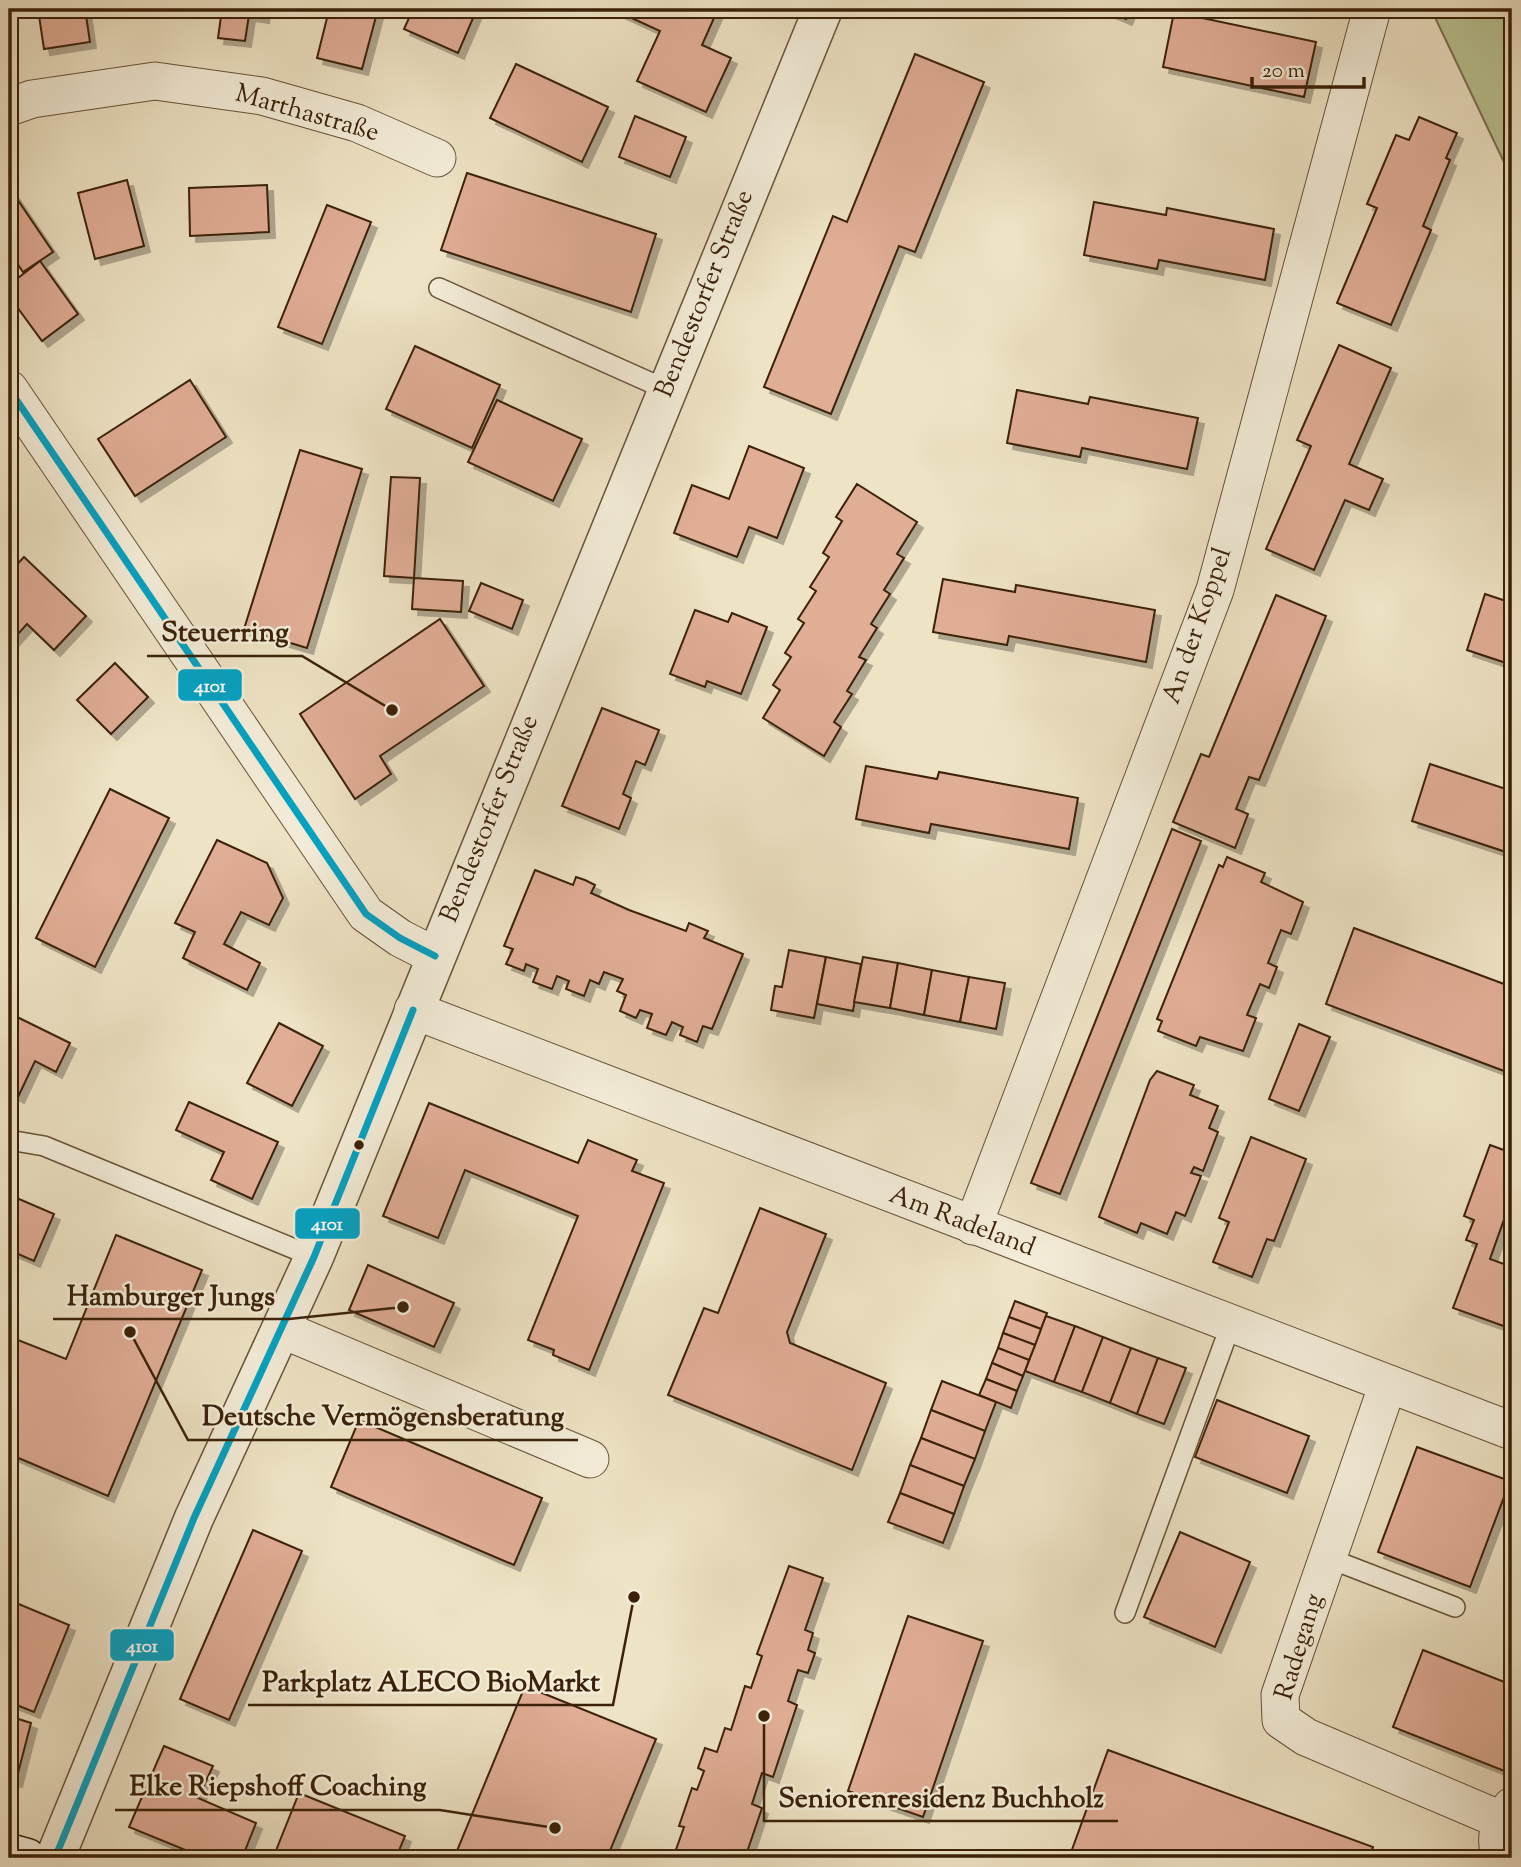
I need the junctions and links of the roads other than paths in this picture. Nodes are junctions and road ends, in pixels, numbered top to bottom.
1 (823, 9) edge
2 (1372, 9) edge
3 (9, 107) edge
4 (437, 158) dead end
5 (439, 288) dead end
6 (9, 389) edge
7 (665, 389) junction
8 (435, 956) junction
9 (413, 1010) junction
10 (9, 1140) edge
11 (973, 1226) junction
12 (314, 1257) junction
13 (1231, 1324) junction
14 (281, 1329) junction
15 (1388, 1384) junction
16 (1512, 1431) edge
17 (590, 1459) dead end
18 (1328, 1558) junction
19 (1455, 1607) dead end
20 (1125, 1613) dead end
21 (1507, 1813) edge
22 (9, 1853) edge
23 (27, 1858) edge
24 (55, 1858) edge
25 (1500, 1858) edge

1 - 7 street, Bendestorfer Straße
2 - 11 street, An der Koppel
3 - 4 street, Marthastraße
5 - 7 lane
6 - 8 street
7 - 8 street, Bendestorfer Straße
8 - 9 street, Bendestorfer Straße
9 - 11 street, Am Radeland
9 - 12 street, Bendestorfer Straße
10 - 12 lane
11 - 13 street, Am Radeland
12 - 14 street, Bendestorfer Straße
13 - 15 street, Am Radeland
13 - 20 lane
14 - 17 street
14 - 24 street, Bendestorfer Straße
15 - 16 street, Am Radeland
15 - 18 street, Radegang
18 - 19 lane
18 - 21 street, Radegang
21 - 25 street, Radegang
22 - 23 street

